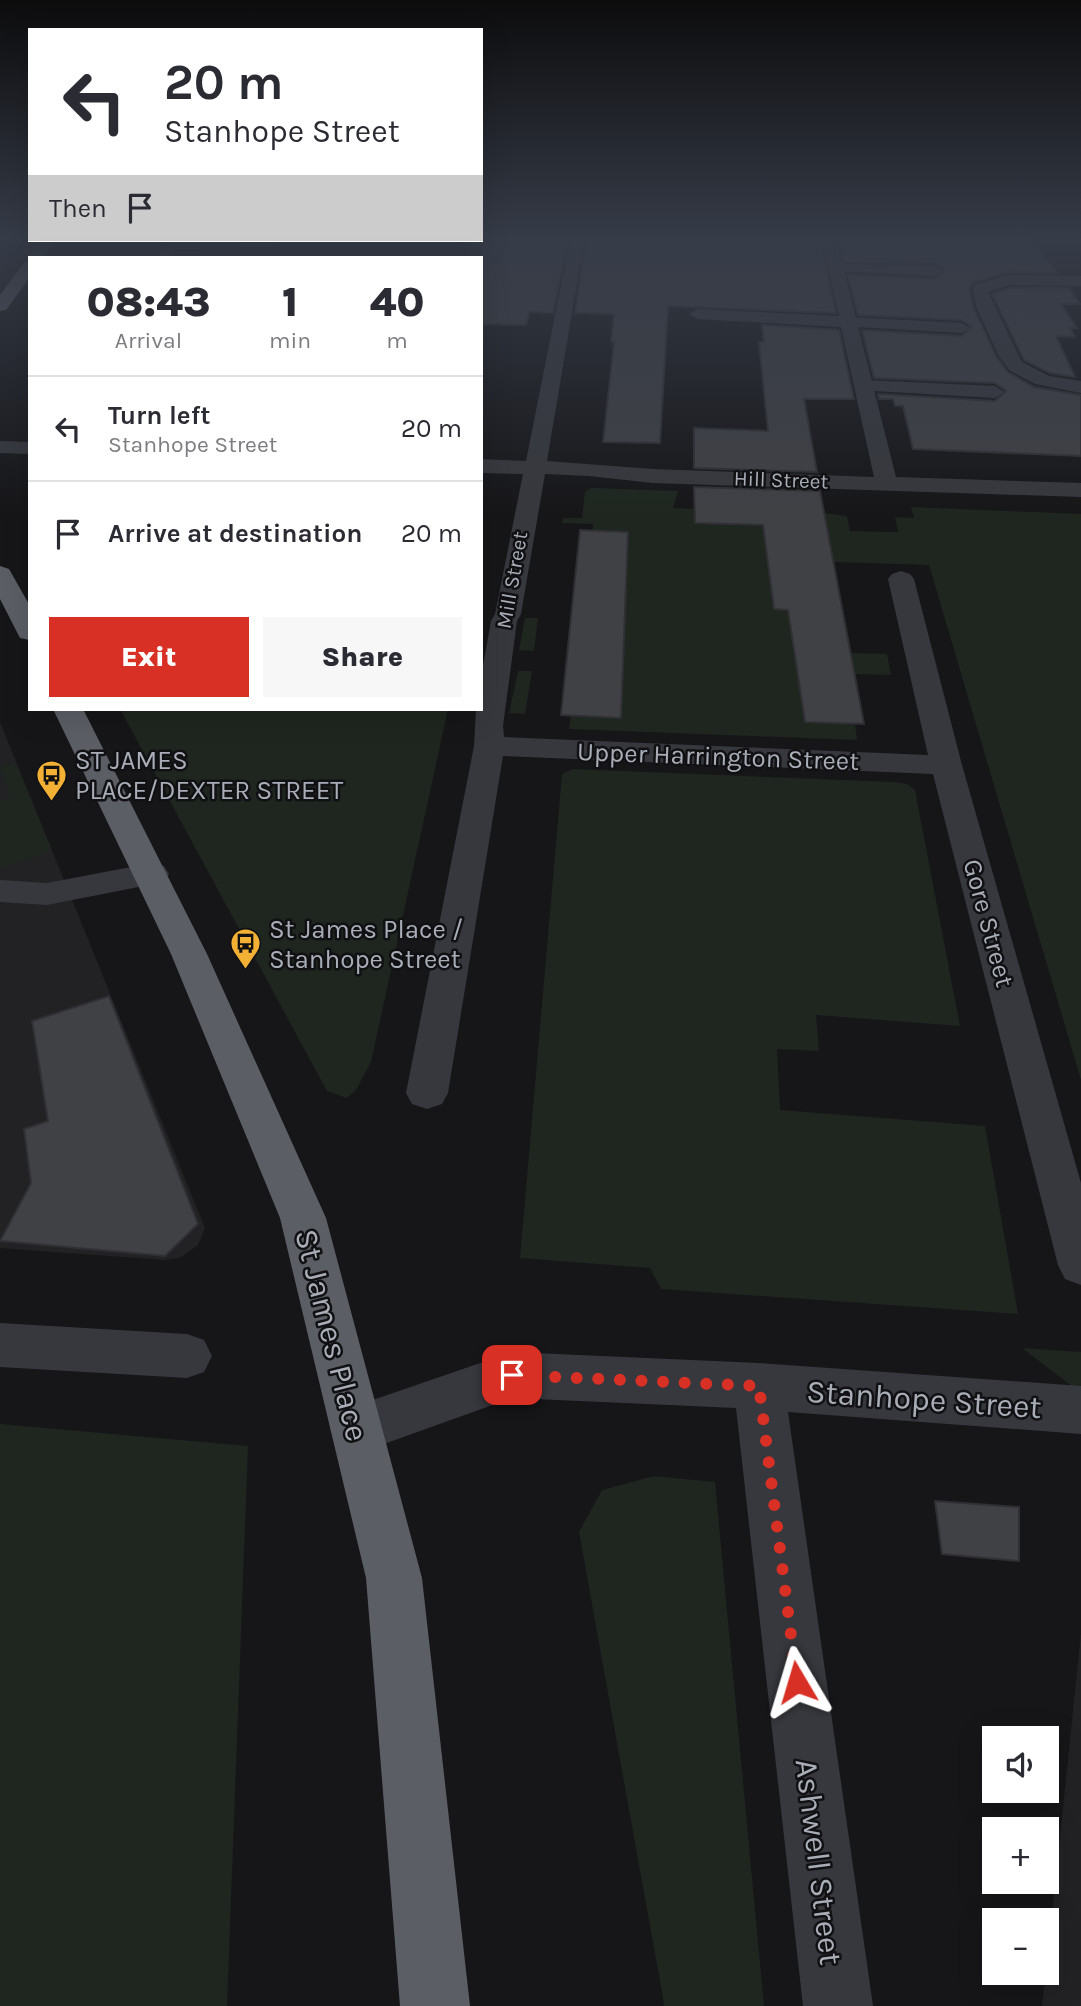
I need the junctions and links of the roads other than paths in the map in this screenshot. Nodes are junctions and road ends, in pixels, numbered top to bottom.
1 (560, 329) edge
2 (849, 329) edge
3 (998, 329) edge
4 (865, 386) junction
5 (1081, 387) edge
6 (995, 391) dead end
7 (0, 447) edge
8 (28, 448) edge
9 (483, 466) edge
10 (533, 468) junction
11 (887, 484) junction
12 (1081, 490) edge
13 (0, 574) edge
14 (901, 579) dead end
15 (28, 628) edge
16 (69, 711) edge
17 (489, 746) junction
18 (946, 765) junction
19 (152, 874) junction
20 (0, 891) edge
21 (427, 1093) dead end
22 (1081, 1265) edge
23 (0, 1345) edge
24 (187, 1356) dead end
25 (759, 1386) junction
26 (1081, 1410) edge
27 (356, 1429) junction
28 (435, 2006) edge
29 (838, 2006) edge

1 - 10 street, Mill Street
2 - 4 street
3 - 5 street
4 - 6 street
4 - 11 street
7 - 8 street
9 - 10 street, Hill Street
10 - 11 street, Hill Street
10 - 17 street, Mill Street
11 - 12 street, Hill Street
13 - 15 highway
14 - 18 street, Gore Street
16 - 19 highway, St James Place
17 - 18 street, Upper Harrington Street
17 - 21 street, Mill Street
18 - 22 street, Gore Street
19 - 20 street
19 - 27 highway, St James Place
23 - 24 street
25 - 26 street, Stanhope Street
25 - 27 street, Stanhope Street
25 - 29 street, Ashwell Street
27 - 28 highway, St James Place

